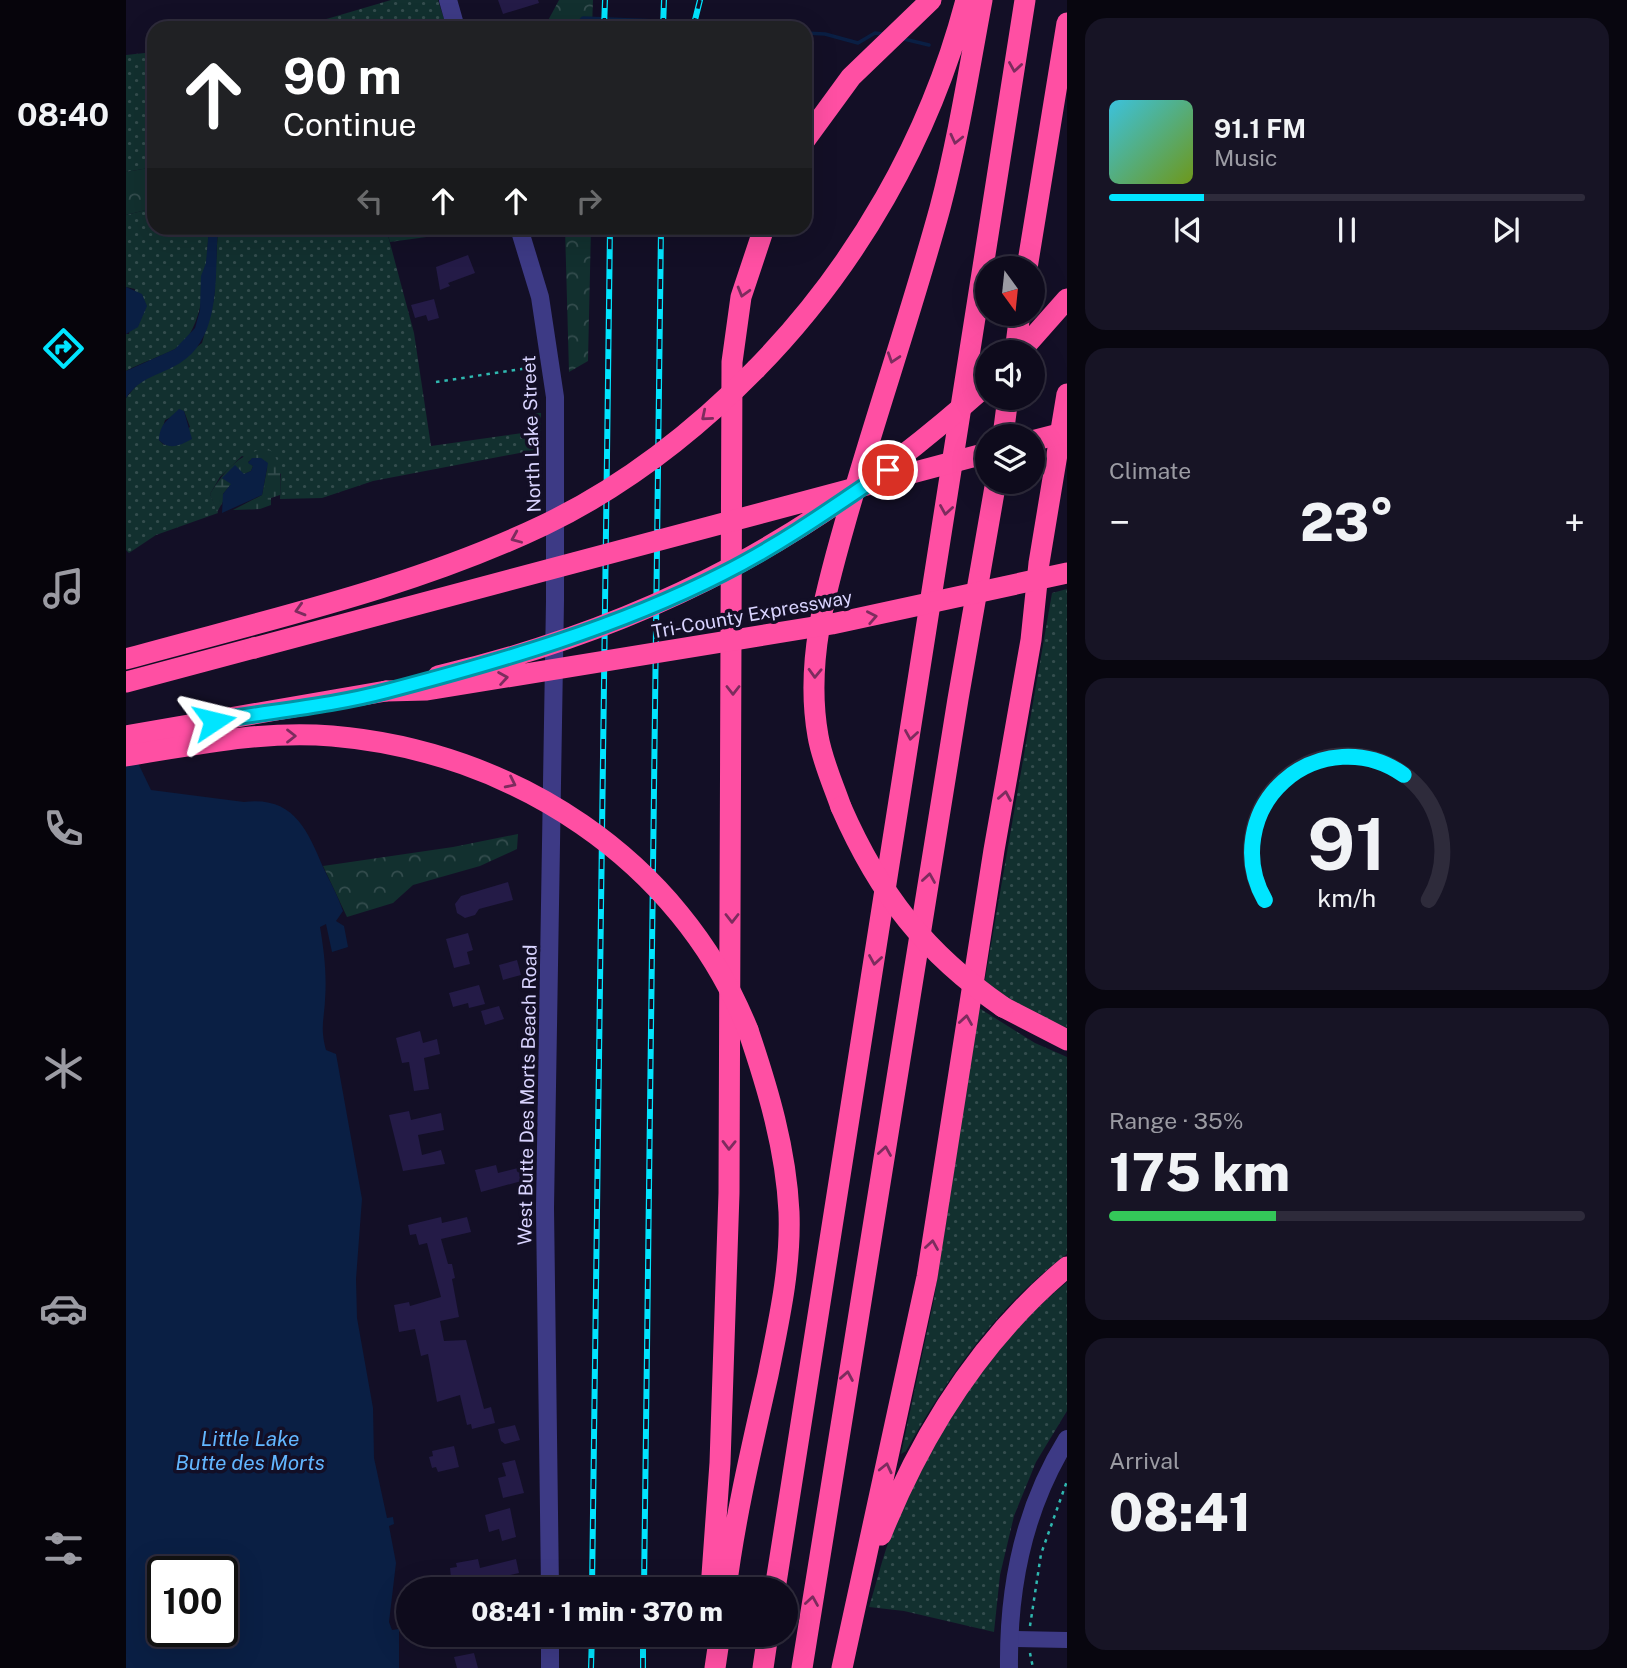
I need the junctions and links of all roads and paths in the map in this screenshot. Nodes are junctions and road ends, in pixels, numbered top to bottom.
1 (447, 0) edge
2 (931, 0) edge
3 (966, 0) edge
4 (982, 0) edge
5 (1025, 0) edge
6 (454, 21) edge
7 (1067, 23) edge
8 (812, 130) edge
9 (521, 235) edge
10 (762, 235) edge
11 (1029, 256) edge
12 (1067, 299) edge
13 (1028, 340) edge
14 (552, 364) junction
15 (436, 382) dead end
16 (1067, 394) edge
17 (975, 395) edge
18 (1067, 432) edge
19 (1045, 438) edge
20 (975, 456) edge
21 (994, 494) edge
22 (1067, 573) edge
23 (555, 601) joint
24 (126, 659) edge
25 (126, 682) edge
26 (386, 691) junction
27 (126, 736) edge
28 (126, 756) edge
29 (1067, 1040) edge
30 (1067, 1267) edge
31 (1067, 1439) edge
32 (1067, 1481) edge
33 (550, 1577) edge
34 (712, 1577) edge
35 (728, 1577) edge
36 (777, 1577) edge
37 (862, 1582) junction
38 (1009, 1639) junction
39 (1029, 1639) junction
40 (1067, 1640) edge
41 (550, 1647) edge
42 (705, 1647) edge
43 (718, 1647) edge
44 (766, 1647) edge
45 (550, 1668) edge
46 (703, 1668) edge
47 (715, 1668) edge
48 (763, 1668) edge
49 (802, 1668) edge
50 (842, 1668) edge
51 (1009, 1668) edge
52 (1033, 1668) edge

1 - 6 street
2 - 8 highway
3 -> 24 highway, bridge
4 -> 29 highway, bridge
5 -> 36 highway
7 - 11 highway
9 - 14 street, North Lake Street
10 -> 34 highway
12 - 13 highway
14 - 15 path
14 - 23 street, North Lake Street
37 -> 16 highway
17 - 26 highway, bridge
18 - 19 highway, bridge
20 - 25 highway, bridge
49 -> 21 highway
26 -> 22 highway, Tri-County Expressway, bridge
23 - 33 street, West Butte Des Morts Beach Road
26 - 27 highway, Tri-County Expressway
28 -> 35 highway, bridge
30 - 37 highway
31 - 38 street
32 - 39 path
37 - 50 highway
38 - 39 street
38 - 51 street
39 - 40 street
39 - 52 path
41 - 45 street
42 - 46 highway
43 - 47 highway
44 - 48 highway

